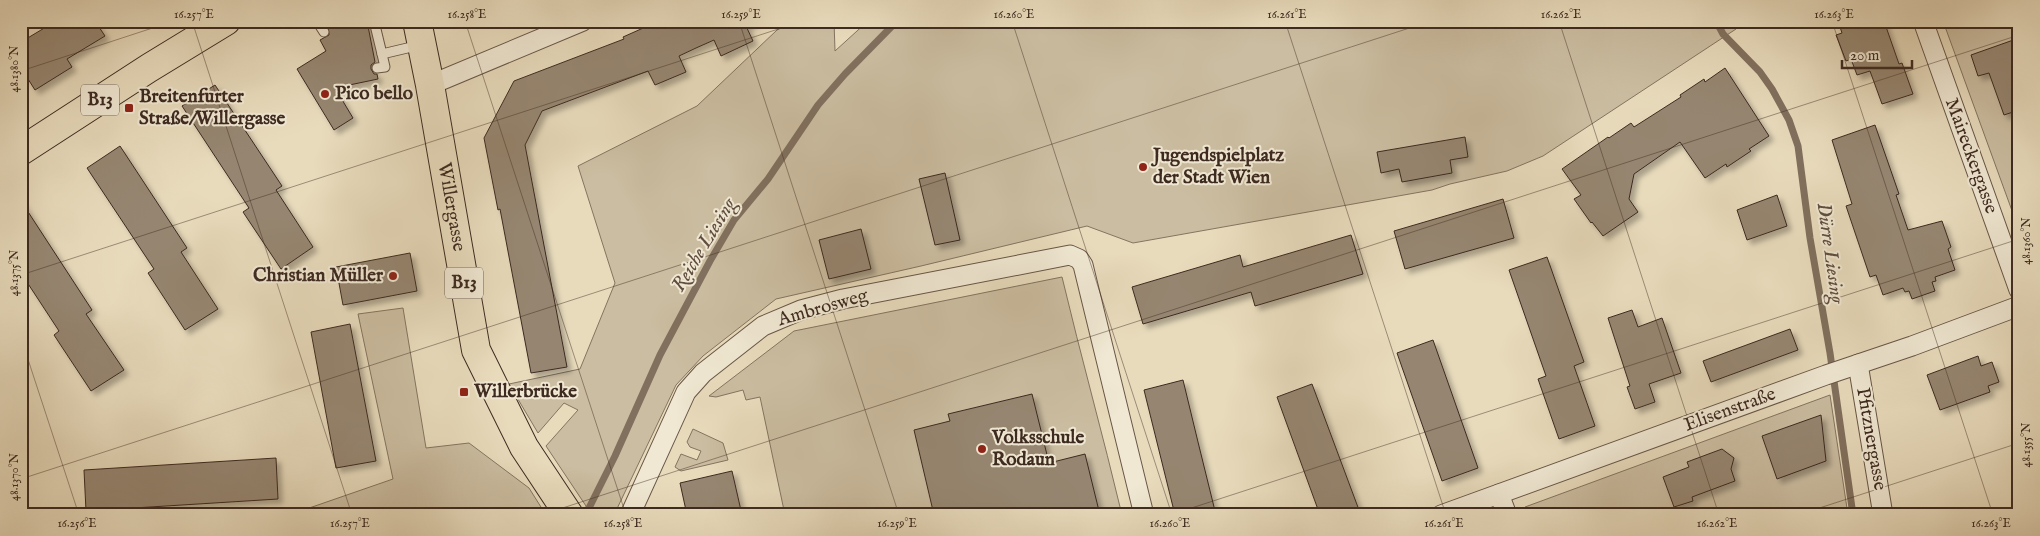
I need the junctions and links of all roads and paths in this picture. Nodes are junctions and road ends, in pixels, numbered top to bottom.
1 (226, 21) edge
2 (317, 21) edge
3 (374, 21) edge
4 (583, 21) edge
5 (1923, 21) edge
6 (324, 32) dead end
7 (420, 33) edge
8 (382, 54) junction
9 (376, 68) dead end
10 (430, 85) junction
11 (21, 151) edge
12 (2019, 290) edge
13 (2019, 306) edge
14 (1842, 369) junction
15 (1499, 494) junction
16 (569, 515) edge
17 (630, 515) edge
18 (1144, 515) edge
19 (1441, 515) edge
20 (1507, 515) edge
21 (1883, 515) edge

1 - 11 main road, B13
2 - 6 lane
3 - 8 lane
4 - 10 street
5 - 12 street, Maireckergasse
7 - 8 lane
7 - 10 main road, Willergasse / B13
8 - 9 lane
10 - 16 main road, Willergasse / B13
13 - 14 street, Elisenstraße
14 - 15 street, Elisenstraße
14 - 21 street, Pfitznergasse
15 - 19 street, Elisenstraße
15 - 20 street
17 - 18 street, Ambrosweg

